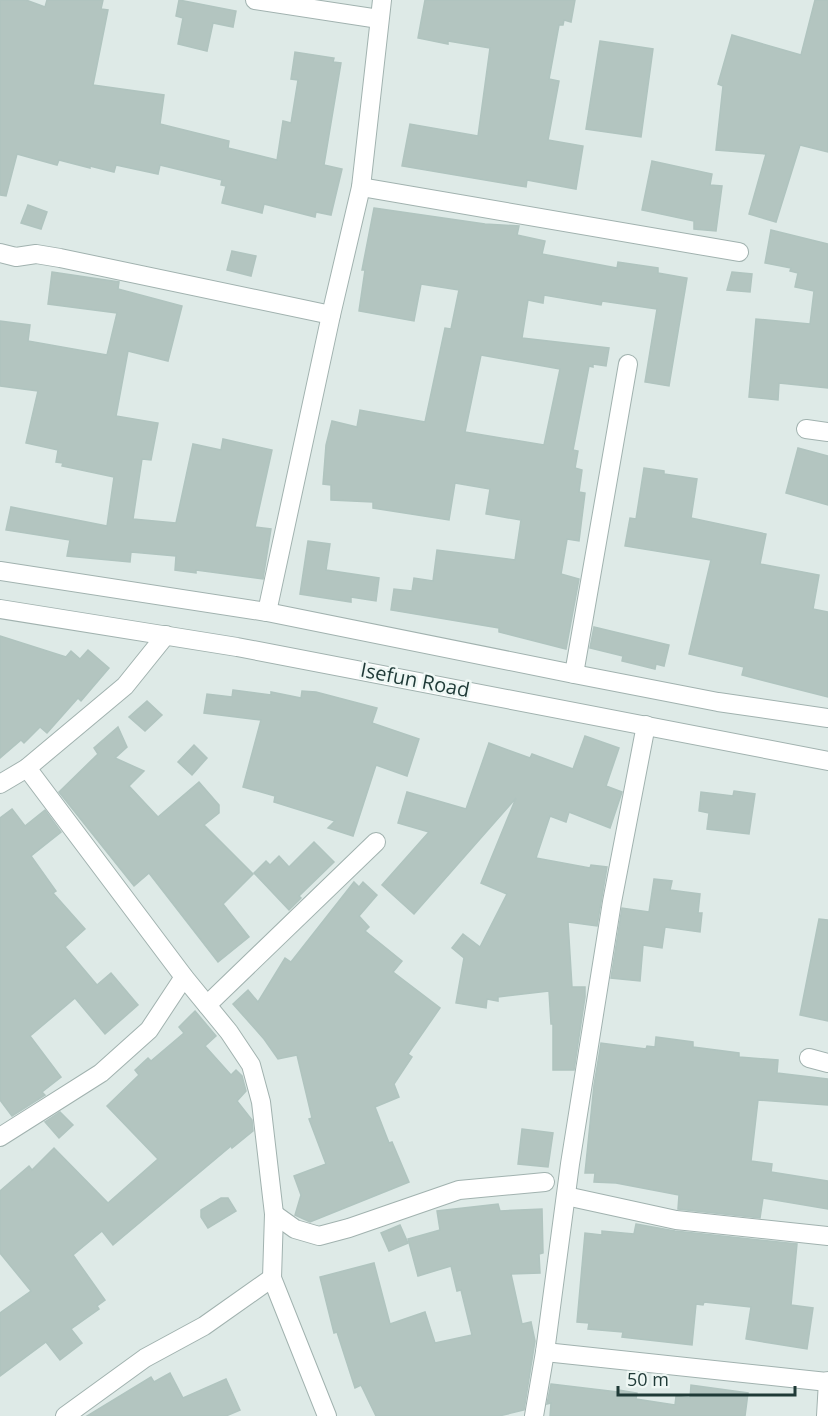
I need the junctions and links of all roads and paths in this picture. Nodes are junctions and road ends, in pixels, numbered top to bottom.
1 (255, 0) edge
2 (382, 0) edge
3 (379, 20) junction
4 (361, 187) junction
5 (739, 252) dead end
6 (0, 253) edge
7 (331, 315) junction
8 (628, 364) dead end
9 (806, 429) dead end
10 (828, 432) edge
11 (0, 571) edge
12 (0, 609) edge
13 (267, 612) junction
14 (166, 635) junction
15 (574, 675) junction
16 (828, 718) edge
17 (646, 725) junction
18 (828, 761) edge
19 (27, 768) junction
20 (0, 784) edge
21 (376, 842) dead end
22 (184, 977) junction
23 (207, 1005) junction
24 (808, 1058) dead end
25 (828, 1063) edge
26 (0, 1137) edge
27 (545, 1182) dead end
28 (566, 1196) junction
29 (274, 1214) junction
30 (828, 1236) edge
31 (272, 1278) junction
32 (545, 1352) junction
33 (828, 1382) edge
34 (64, 1416) edge
35 (327, 1416) edge
36 (534, 1416) edge
37 (826, 1416) edge

1 - 3 street
2 - 3 street
3 - 4 street
4 - 5 street
4 - 7 street
6 - 7 street
7 - 13 street
8 - 15 street
9 - 10 street
11 - 13 street, Isefun Road
12 - 14 street, Isefun Road
13 - 15 street, Isefun Road
14 - 17 street, Isefun Road
14 - 19 street
15 - 16 street, Isefun Road
17 - 18 street, Isefun Road
17 - 28 street
19 - 20 street
19 - 22 street
21 - 23 street
22 - 23 street
22 - 26 street
23 - 29 street
24 - 25 street
27 - 29 street
28 - 30 street
28 - 32 street
29 - 31 street
31 - 34 street
31 - 35 street
32 - 33 street
32 - 36 street
33 - 37 street

